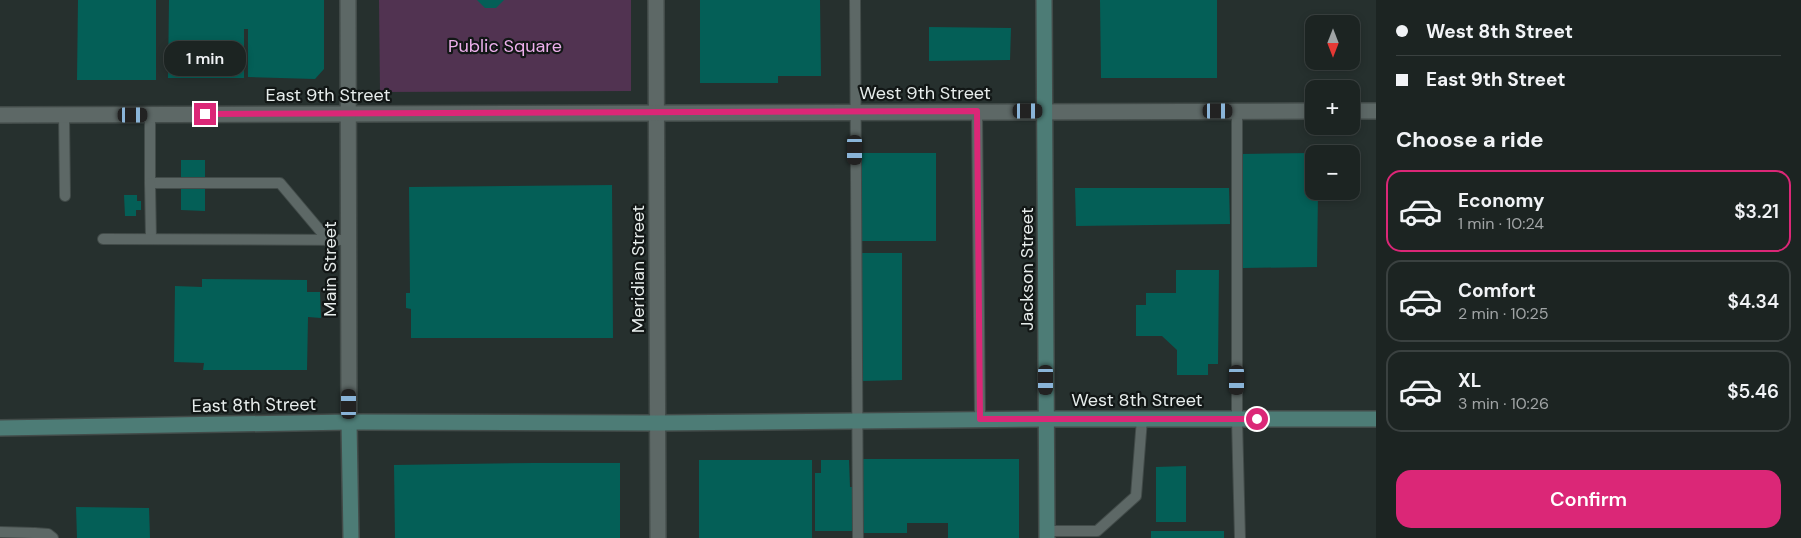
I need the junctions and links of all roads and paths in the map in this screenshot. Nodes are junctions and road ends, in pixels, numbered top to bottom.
1 (348, 0) edge
2 (656, 0) edge
3 (854, 0) edge
4 (1044, 0) edge
5 (977, 111) junction
6 (1045, 111) junction
7 (1237, 111) junction
8 (1305, 111) edge
9 (1360, 111) edge
10 (1376, 111) edge
11 (656, 112) junction
12 (855, 112) junction
13 (348, 114) junction
14 (0, 115) edge
15 (64, 115) junction
16 (150, 115) junction
17 (150, 184) junction
18 (65, 196) dead end
19 (103, 239) dead end
20 (151, 239) junction
21 (328, 240) junction
22 (348, 240) junction
23 (980, 419) junction
24 (1047, 419) junction
25 (1142, 419) junction
26 (1237, 419) junction
27 (1376, 419) edge
28 (858, 421) junction
29 (349, 422) junction
30 (658, 423) junction
31 (0, 428) edge
32 (0, 532) edge
33 (1047, 534) edge
34 (1097, 534) edge
35 (34, 536) edge
36 (53, 538) edge
37 (351, 538) edge
38 (658, 538) edge
39 (858, 538) edge
40 (1240, 538) edge

1 - 13 street, Main Street
2 - 11 street, Meridian Street
3 - 12 lane
4 - 6 main road, Jackson Street
5 - 6 street, West 9th Street
5 - 12 street, West 9th Street
5 - 23 lane
6 - 7 street, West 9th Street
6 - 24 main road, Jackson Street
7 - 8 street, West 9th Street
7 - 26 lane
9 - 10 street
11 - 12 street, West 9th Street
11 - 13 street, East 9th Street
11 - 30 street, Meridian Street
12 - 28 lane
13 - 16 street, East 9th Street
13 - 22 street, Main Street
14 - 15 street, East 9th Street
15 - 16 street, East 9th Street
15 - 18 lane
16 - 17 lane
17 - 20 lane
17 - 21 lane
19 - 20 lane
20 - 21 lane
21 - 22 lane
22 - 29 street, Main Street
23 - 24 main road, West 8th Street
23 - 28 main road, West 8th Street
24 - 25 main road, West 8th Street
24 - 33 main road, Jackson Street
25 - 26 main road, West 8th Street
25 - 34 lane
26 - 27 main road, West 8th Street
26 - 40 lane
28 - 30 main road, West 8th Street
28 - 39 lane
29 - 30 main road, East 8th Street
29 - 31 main road, East 8th Street
29 - 37 main road, Main Street
30 - 38 street, Meridian Street
32 - 35 lane
33 - 34 lane
35 - 36 lane

